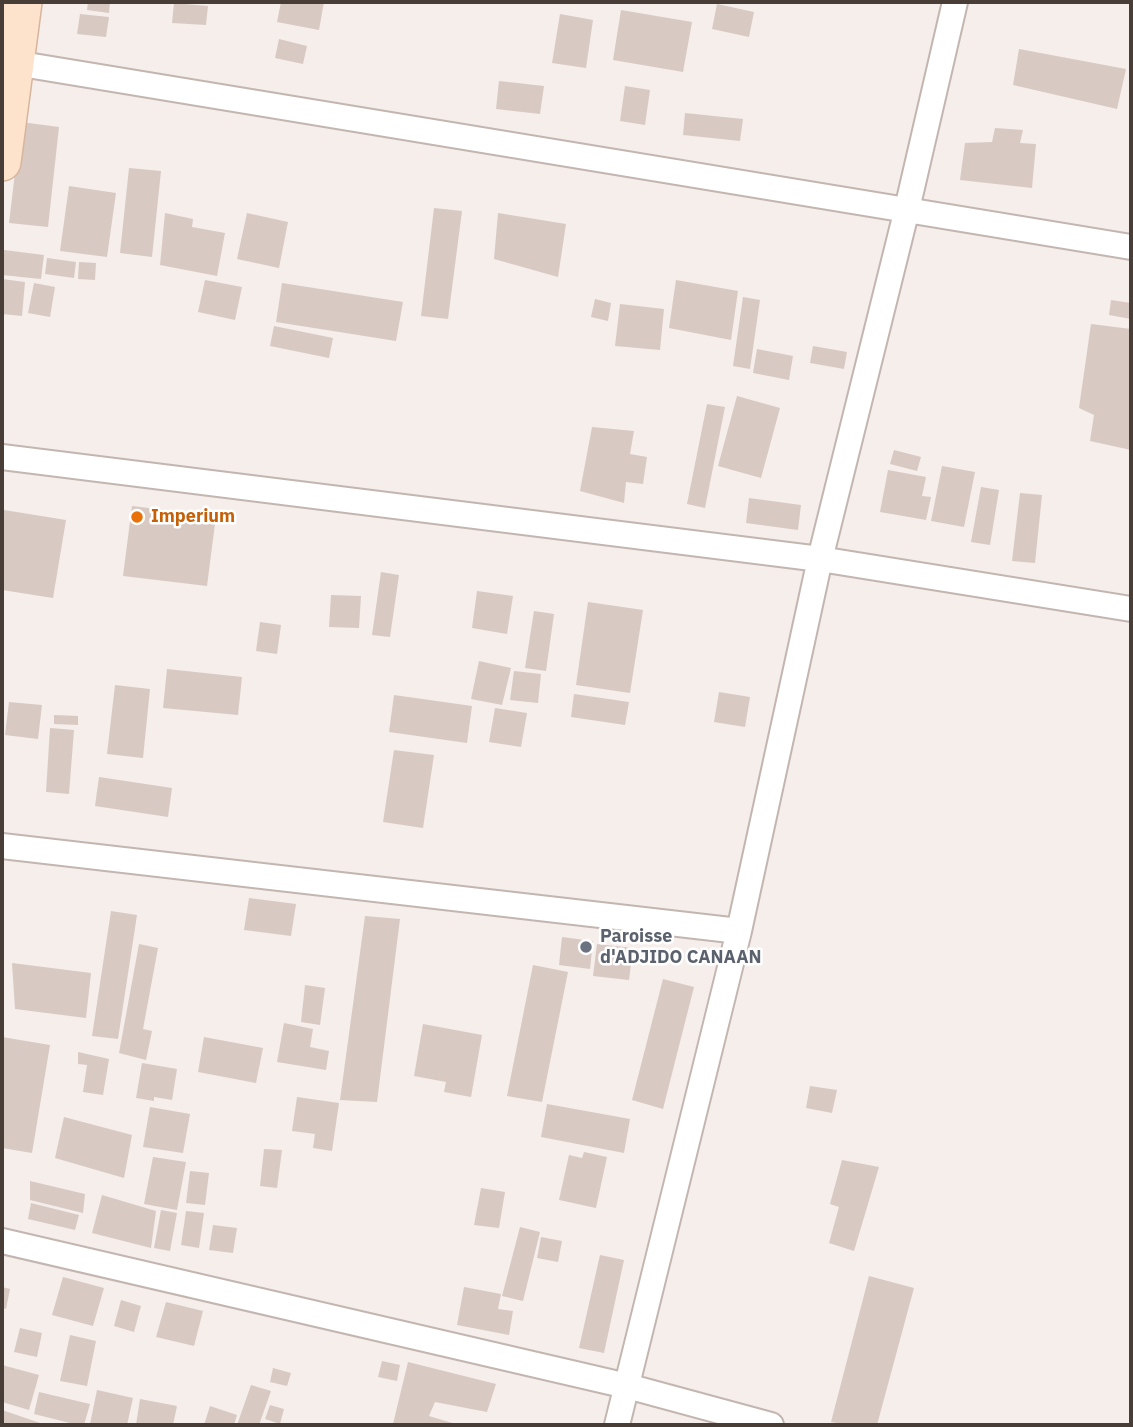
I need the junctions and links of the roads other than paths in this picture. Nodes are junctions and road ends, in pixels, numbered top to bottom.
1 (23, 2) edge
2 (955, 2) edge
3 (8, 58) edge
4 (2, 162) edge
5 (907, 209) junction
6 (1131, 247) edge
7 (2, 457) edge
8 (820, 559) junction
9 (1131, 609) edge
10 (2, 846) edge
11 (739, 931) junction
12 (2, 1241) edge
13 (627, 1386) junction
14 (617, 1425) edge
15 (771, 1425) edge

1 - 3 street
2 - 5 street
3 - 4 street
3 - 5 street
5 - 6 street
5 - 8 street
7 - 8 street
8 - 9 street
8 - 11 street
10 - 11 street
11 - 13 street
12 - 13 street
13 - 14 street
13 - 15 street

